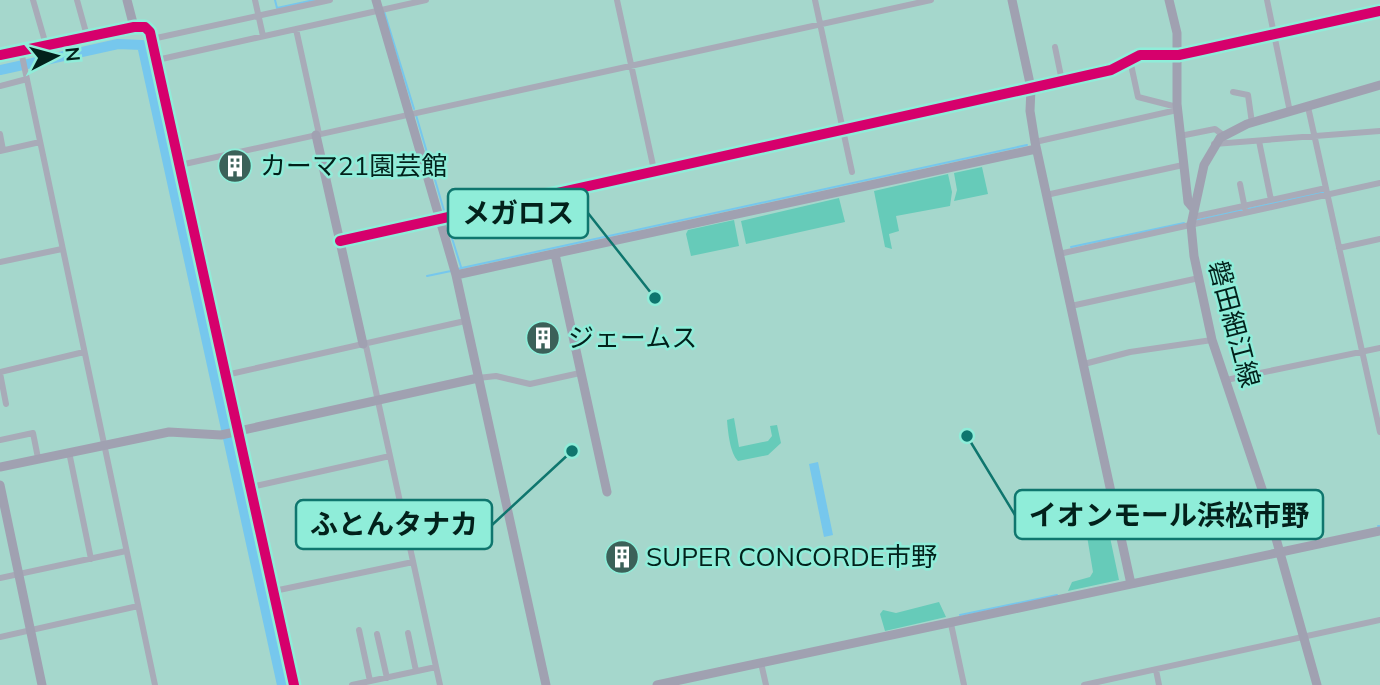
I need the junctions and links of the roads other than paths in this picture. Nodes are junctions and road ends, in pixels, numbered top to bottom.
1 (33, 0) edge
2 (77, 0) edge
3 (127, 0) edge
4 (255, 0) edge
5 (330, 0) edge
6 (376, 0) edge
7 (426, 0) edge
8 (617, 0) edge
9 (815, 0) edge
10 (931, 0) edge
11 (1012, 0) edge
12 (1169, 0) edge
13 (1267, 0) edge
14 (379, 11) junction
15 (1380, 11) edge
16 (258, 15) junction
17 (821, 24) junction
18 (134, 27) junction
19 (296, 29) junction
20 (1275, 34) junction
21 (88, 36) junction
22 (262, 36) junction
23 (152, 39) junction
24 (46, 45) junction
25 (1055, 47) dead end
26 (21, 53) junction
27 (0, 55) edge
28 (1179, 55) junction
29 (157, 60) junction
30 (1130, 60) junction
31 (631, 66) junction
32 (26, 76) junction
33 (1062, 81) junction
34 (1380, 85) edge
35 (0, 86) edge
36 (1031, 88) junction
37 (1233, 92) dead end
38 (1308, 107) junction
39 (1177, 109) junction
40 (1290, 112) junction
41 (410, 114) junction
42 (1252, 123) junction
43 (842, 129) junction
44 (1380, 131) edge
45 (0, 134) edge
46 (318, 134) junction
47 (1223, 135) junction
48 (1180, 136) junction
49 (1315, 136) junction
50 (1259, 141) junction
51 (40, 142) junction
52 (1214, 144) junction
53 (1036, 146) junction
54 (2, 151) edge
55 (180, 165) junction
56 (1184, 165) junction
57 (654, 170) junction
58 (852, 172) dead end
59 (1380, 183) edge
60 (1240, 184) dead end
61 (1326, 192) junction
62 (1046, 195) junction
63 (1271, 200) junction
64 (1245, 209) junction
65 (1193, 217) junction
66 (439, 218) junction
67 (1380, 239) edge
68 (340, 241) junction
69 (1339, 248) junction
70 (62, 249) junction
71 (555, 254) junction
72 (1059, 254) junction
73 (0, 262) edge
74 (459, 278) junction
75 (1199, 278) junction
76 (1071, 306) junction
77 (465, 321) junction
78 (1212, 340) junction
79 (363, 344) junction
80 (1380, 348) edge
81 (84, 352) junction
82 (1361, 352) junction
83 (1084, 364) junction
84 (0, 372) edge
85 (580, 373) junction
86 (226, 375) junction
87 (478, 378) junction
88 (1226, 380) junction
89 (377, 401) junction
90 (6, 404) dead end
91 (239, 432) junction
92 (1380, 432) edge
93 (0, 440) edge
94 (104, 445) junction
95 (69, 452) junction
96 (390, 456) junction
97 (38, 458) junction
98 (0, 467) edge
99 (0, 485) edge
100 (251, 487) junction
101 (607, 492) dead end
102 (1380, 531) edge
103 (127, 551) junction
104 (1279, 551) junction
105 (91, 559) junction
106 (413, 562) junction
107 (18, 574) junction
108 (0, 578) edge
109 (1131, 584) junction
110 (274, 591) junction
111 (138, 607) junction
112 (1380, 620) edge
113 (951, 624) junction
114 (31, 630) junction
115 (359, 630) dead end
116 (408, 633) dead end
117 (377, 634) dead end
118 (1302, 636) junction
119 (0, 637) edge
120 (761, 663) junction
121 (436, 667) junction
122 (1156, 670) junction
123 (416, 671) junction
124 (387, 678) junction
125 (370, 681) junction
126 (42, 685) edge
127 (155, 685) edge
128 (294, 685) edge
129 (352, 685) edge
130 (440, 685) edge
131 (546, 685) edge
132 (657, 685) edge
133 (766, 685) edge
134 (964, 685) edge
135 (1084, 685) edge
136 (1159, 685) edge
137 (1317, 685) edge

1 - 24 street
2 - 21 street
3 - 18 street
4 - 16 street
5 - 16 street
6 - 14 street
7 - 14 street
8 - 31 street
9 - 17 street
10 - 17 street
11 - 36 street
12 - 28 street
13 - 20 street
14 - 19 street
14 - 41 street
15 - 20 street
16 - 22 street
16 - 23 street
17 - 31 street
17 - 43 street
18 - 21 street
18 - 23 street
19 - 22 street
19 - 46 street
20 - 28 street
20 - 40 street
21 - 24 street
22 - 29 street
23 - 29 street
24 - 26 street
25 - 33 street
26 - 27 street
26 - 32 street
28 - 30 street
28 - 39 street
29 - 55 street
30 - 33 street
30 - 39 street
31 - 41 street
31 - 57 street
32 - 35 street
32 - 51 street
33 - 36 street
34 - 38 street, 磐田細江線
36 - 43 street
36 - 53 street
37 - 42 street
38 - 40 street, 磐田細江線
38 - 49 street
39 - 48 street
39 - 53 street
40 - 42 street, 磐田細江線
41 - 46 street
41 - 66 street
42 - 47 street, 磐田細江線
43 - 57 street
43 - 58 street
44 - 49 street
45 - 54 street
46 - 55 street
46 - 68 street
47 - 48 street
47 - 52 street, 磐田細江線
48 - 56 street
49 - 50 street
49 - 61 street
50 - 52 street
50 - 63 street
51 - 54 street
51 - 70 street
52 - 65 street, 磐田細江線
53 - 62 street
53 - 71 street
55 - 86 street
56 - 62 street
56 - 65 street
57 - 66 street
59 - 61 street
60 - 64 street
61 - 63 street
61 - 64 street
61 - 69 street
62 - 72 street
63 - 64 street
64 - 65 street
65 - 72 street
65 - 75 street, 磐田細江線
66 - 68 street
66 - 74 street
67 - 69 street
68 - 79 street
69 - 82 street
70 - 73 street
70 - 81 street
71 - 74 street
71 - 85 street
72 - 76 street
74 - 77 street
75 - 76 street
75 - 78 street, 磐田細江線
76 - 83 street
77 - 79 street
77 - 87 street
78 - 83 street
78 - 88 street, 磐田細江線
79 - 86 street
79 - 89 street
80 - 82 street
81 - 84 street
81 - 94 street
82 - 88 street
82 - 92 street
83 - 109 street
84 - 90 street
85 - 87 street
85 - 101 street
86 - 91 street
87 - 89 street
87 - 131 street
88 - 104 street, 磐田細江線
89 - 91 street
89 - 96 street
91 - 94 street
91 - 100 street
93 - 97 street
94 - 95 street
94 - 103 street
95 - 97 street
95 - 105 street
96 - 100 street
96 - 106 street
97 - 98 street
99 - 107 street
100 - 110 street
102 - 104 street
103 - 105 street
103 - 111 street
104 - 109 street
104 - 118 street, 磐田細江線
105 - 107 street
106 - 110 street
106 - 121 street
107 - 108 street
107 - 114 street
109 - 113 street
110 - 128 street
111 - 114 street
111 - 127 street
112 - 118 street
113 - 120 street
113 - 134 street
114 - 119 street
114 - 126 street
115 - 125 street
116 - 123 street
117 - 124 street
118 - 122 street
118 - 137 street, 磐田細江線
120 - 132 street
120 - 133 street
121 - 123 street
121 - 130 street
122 - 135 street
122 - 136 street
123 - 124 street
124 - 125 street
125 - 129 street

